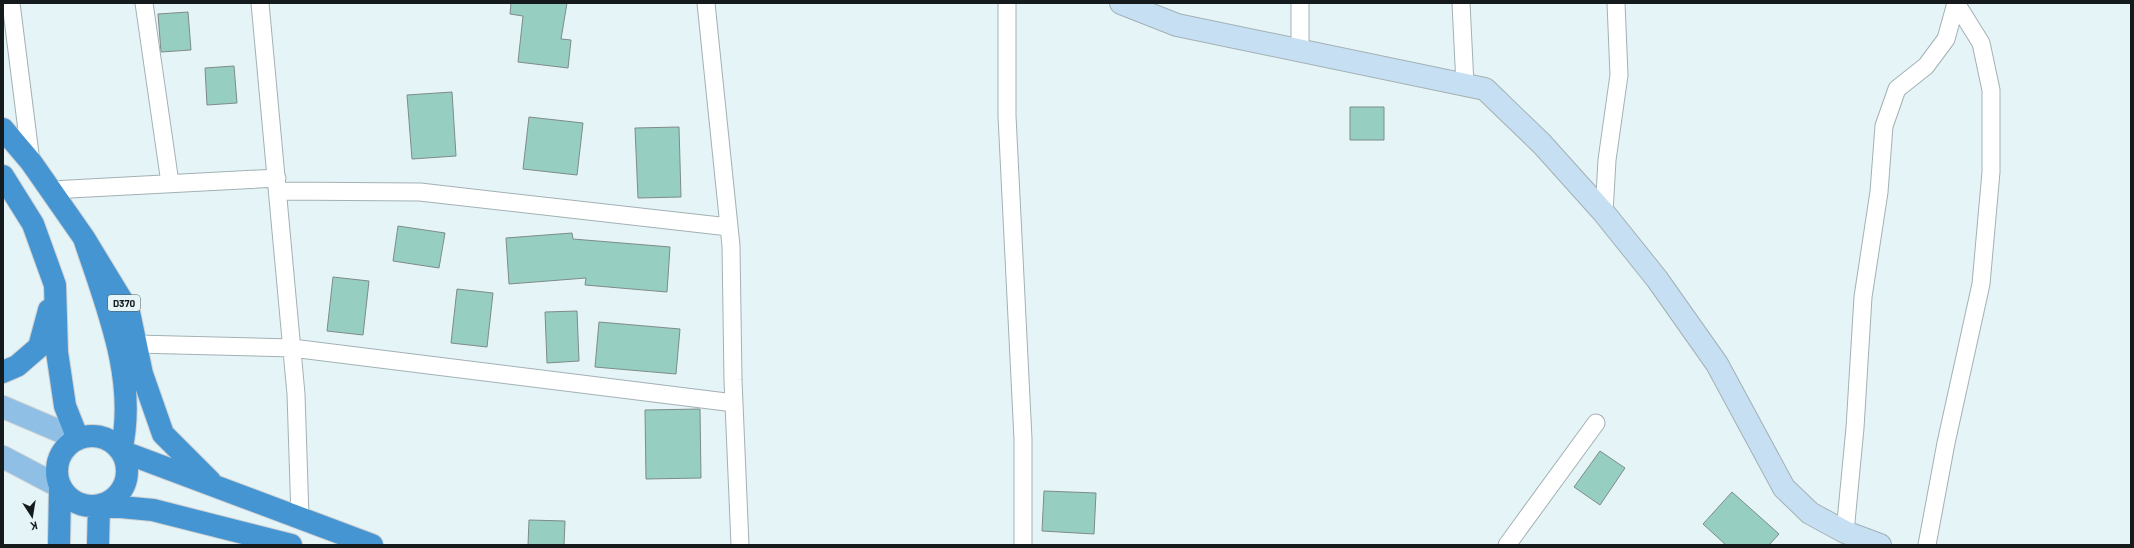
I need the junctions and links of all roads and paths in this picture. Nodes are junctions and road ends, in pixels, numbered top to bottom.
1 (11, 3) edge
2 (144, 3) edge
3 (260, 3) edge
4 (706, 3) edge
5 (1007, 3) edge
6 (1121, 3) edge
7 (1300, 3) edge
8 (1461, 3) edge
9 (1616, 3) edge
10 (1956, 3) edge
11 (1157, 10) edge
12 (1300, 51) junction
13 (1465, 85) junction
14 (3, 129) edge
15 (31, 162) junction
16 (3, 176) edge
17 (170, 183) junction
18 (277, 184) junction
19 (51, 190) junction
20 (1604, 213) junction
21 (729, 227) junction
22 (84, 238) junction
23 (55, 285) junction
24 (136, 344) junction
25 (292, 348) junction
26 (3, 372) edge
27 (734, 403) junction
28 (3, 407) edge
29 (1596, 423) dead end
30 (78, 439) junction
31 (121, 451) junction
32 (3, 457) edge
33 (60, 486) junction
34 (216, 486) junction
35 (99, 505) junction
36 (300, 517) junction
37 (1844, 532) junction
38 (59, 545) edge
39 (98, 545) edge
40 (291, 545) edge
41 (372, 545) edge
42 (740, 545) edge
43 (1023, 545) edge
44 (1506, 545) edge
45 (1880, 545) edge
46 (1927, 545) edge

1 - 15 street
2 - 17 street
3 - 18 street
4 - 21 street
5 - 43 street
6 - 11 street
7 - 12 street
8 - 13 street
9 - 20 street
10 - 37 street
10 - 46 street
11 - 12 street
12 - 13 street
13 - 20 street
14 - 15 highway, D370
15 - 19 highway, D370
16 - 23 highway
17 - 18 street
17 - 19 street
18 - 21 street
18 - 25 street
19 - 22 highway, D370
20 - 37 street
21 - 27 street
22 - 24 highway, D370
22 - 31 highway
23 - 26 highway
23 - 30 highway
24 - 25 street
24 - 34 highway, D370
25 - 27 street
25 - 36 street
27 - 42 street
28 - 30 main road
29 - 44 street
30 - 31 highway
30 - 33 highway
31 - 34 highway, D370
31 - 35 highway
32 - 33 main road
33 - 35 highway
33 - 38 highway
34 - 36 highway, D370
35 - 39 highway
35 - 40 highway
36 - 41 highway, D370
37 - 45 street

